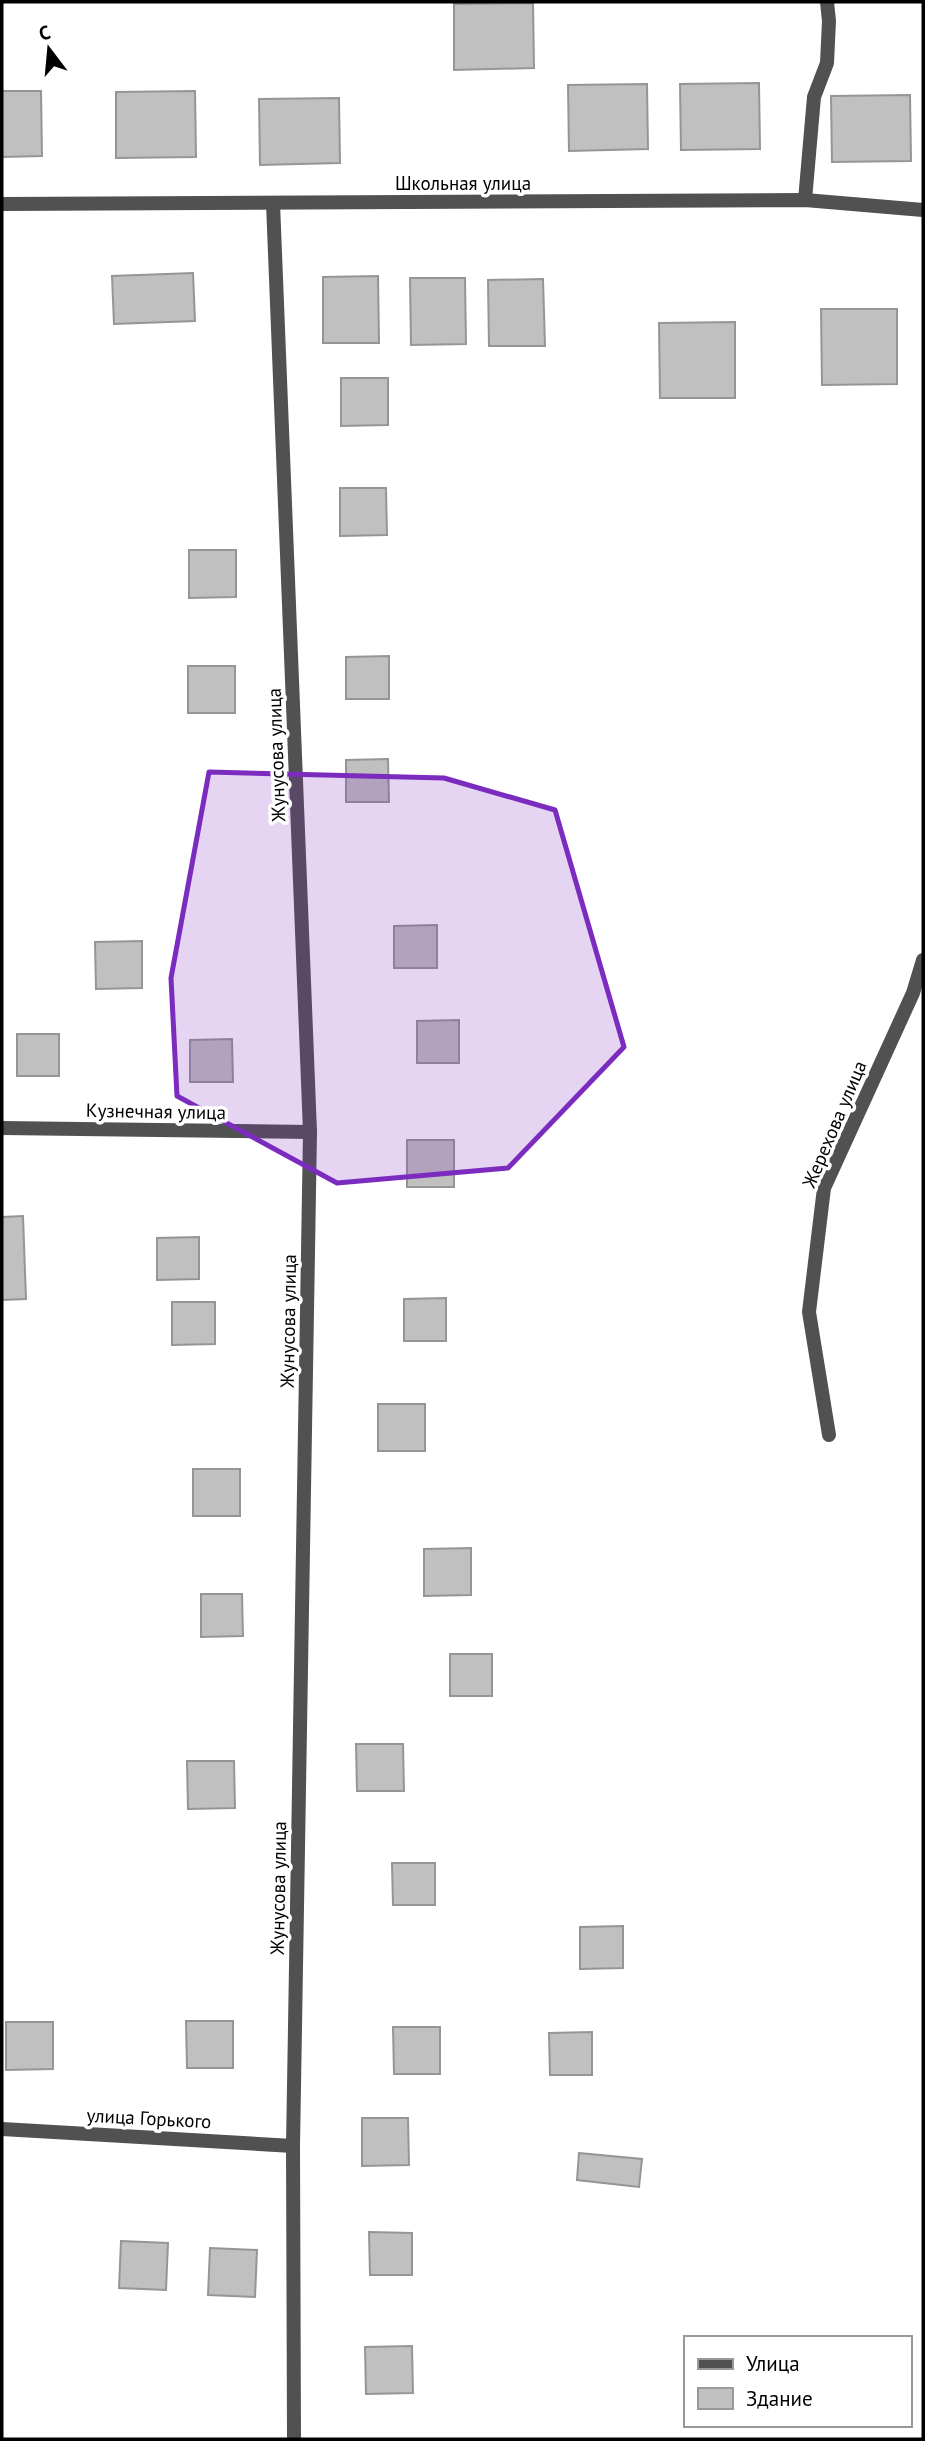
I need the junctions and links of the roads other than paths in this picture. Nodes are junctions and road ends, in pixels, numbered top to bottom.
1 (827, 2) edge
2 (805, 200) junction
3 (273, 203) junction
4 (2, 204) edge
5 (923, 210) edge
6 (923, 960) edge
7 (2, 1128) edge
8 (310, 1132) junction
9 (830, 1435) dead end
10 (2, 2129) edge
11 (293, 2146) junction
12 (294, 2439) edge

1 - 2 street
2 - 3 street, Школьная улица
2 - 5 street, Школьная улица
3 - 4 street, Школьная улица
3 - 8 street, Жунусова улица
6 - 9 street, Жерехова улица
7 - 8 street, Кузнечная улица
8 - 11 street, Жунусова улица
10 - 11 street, улица Горького
11 - 12 street, Жунусова улица

